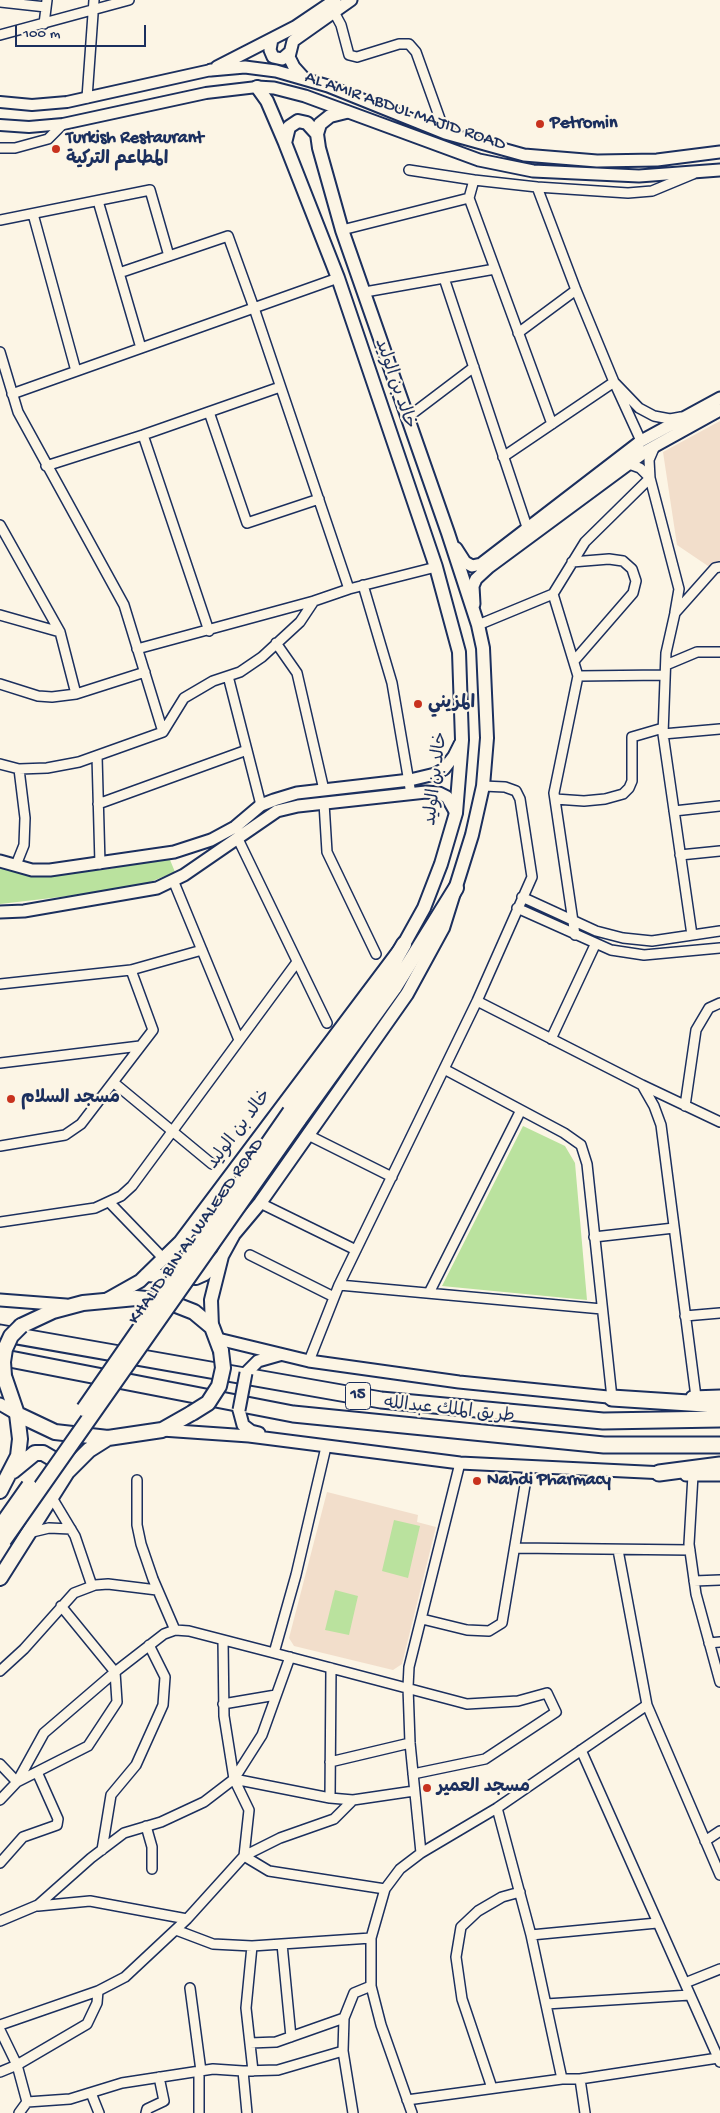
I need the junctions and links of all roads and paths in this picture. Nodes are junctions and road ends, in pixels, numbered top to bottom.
1 (94, 0) edge
2 (129, 0) edge
3 (335, 0) edge
4 (351, 0) edge
5 (0, 2) edge
6 (46, 3) edge
7 (93, 12) junction
8 (334, 12) junction
9 (44, 24) junction
10 (0, 36) edge
11 (272, 39) junction
12 (289, 53) junction
13 (211, 70) junction
14 (304, 78) junction
15 (257, 87) junction
16 (87, 98) junction
17 (0, 102) edge
18 (346, 112) junction
19 (0, 124) edge
20 (63, 124) junction
21 (444, 133) junction
22 (317, 134) junction
23 (285, 143) junction
24 (0, 148) edge
25 (720, 152) edge
26 (409, 170) dead end
27 (720, 170) edge
28 (695, 173) junction
29 (474, 180) junction
30 (538, 187) junction
31 (469, 198) junction
32 (98, 201) junction
33 (33, 214) junction
34 (0, 220) edge
35 (342, 230) junction
36 (170, 256) junction
37 (495, 269) junction
38 (119, 273) junction
39 (338, 278) junction
40 (444, 278) junction
41 (576, 290) junction
42 (365, 292) junction
43 (254, 308) junction
44 (518, 333) junction
45 (141, 348) junction
46 (0, 352) edge
47 (474, 367) junction
48 (76, 371) junction
49 (614, 382) junction
50 (280, 387) junction
51 (12, 394) junction
52 (720, 398) edge
53 (720, 410) edge
54 (209, 412) junction
55 (688, 415) junction
56 (408, 417) junction
57 (552, 424) junction
58 (142, 435) junction
59 (641, 441) junction
60 (655, 446) junction
61 (503, 457) junction
62 (629, 464) junction
63 (46, 466) junction
64 (650, 478) junction
65 (319, 499) junction
66 (0, 525) edge
67 (527, 527) junction
68 (448, 533) junction
69 (572, 562) junction
70 (436, 567) junction
71 (720, 568) edge
72 (363, 585) junction
73 (348, 589) junction
74 (553, 594) junction
75 (314, 601) junction
76 (675, 613) junction
77 (0, 615) edge
78 (478, 625) junction
79 (208, 631) junction
80 (60, 632) junction
81 (276, 643) junction
82 (137, 649) junction
83 (720, 652) edge
84 (574, 661) junction
85 (666, 664) junction
86 (145, 672) junction
87 (665, 675) junction
88 (228, 676) junction
89 (578, 676) junction
90 (0, 684) edge
91 (76, 694) junction
92 (720, 729) edge
93 (663, 731) junction
94 (163, 732) junction
95 (462, 740) junction
96 (247, 750) junction
97 (97, 756) junction
98 (0, 764) edge
99 (20, 769) junction
100 (410, 780) junction
101 (483, 786) junction
102 (324, 790) junction
103 (411, 794) junction
104 (555, 799) junction
105 (324, 803) junction
106 (98, 804) junction
107 (261, 805) junction
108 (720, 806) edge
109 (674, 811) junction
110 (456, 813) junction
111 (238, 839) junction
112 (720, 851) edge
113 (680, 855) junction
114 (0, 861) edge
115 (100, 864) junction
116 (16, 865) junction
117 (173, 880) junction
118 (456, 888) junction
119 (522, 897) junction
120 (517, 908) junction
121 (0, 912) edge
122 (572, 920) junction
123 (720, 931) edge
124 (575, 935) junction
125 (692, 935) junction
126 (404, 944) junction
127 (595, 945) junction
128 (720, 948) edge
129 (202, 950) junction
130 (376, 954) dead end
131 (298, 962) junction
132 (131, 970) junction
133 (0, 984) edge
134 (478, 1001) junction
135 (720, 1003) edge
136 (327, 1023) dead end
137 (551, 1038) junction
138 (239, 1040) junction
139 (140, 1046) junction
140 (0, 1063) edge
141 (444, 1069) junction
142 (113, 1082) junction
143 (642, 1085) junction
144 (685, 1106) junction
145 (521, 1110) junction
146 (294, 1116) junction
147 (720, 1122) edge
148 (171, 1130) junction
149 (308, 1135) junction
150 (0, 1146) edge
151 (212, 1164) dead end
152 (392, 1177) junction
153 (110, 1203) junction
154 (260, 1203) junction
155 (0, 1222) edge
156 (674, 1228) junction
157 (594, 1237) junction
158 (356, 1250) junction
159 (250, 1255) dead end
160 (222, 1256) junction
161 (164, 1258) junction
162 (146, 1275) junction
163 (339, 1285) junction
164 (429, 1293) junction
165 (334, 1297) junction
166 (108, 1299) junction
167 (0, 1300) edge
168 (70, 1306) junction
169 (602, 1309) junction
170 (720, 1313) edge
171 (685, 1316) junction
172 (0, 1333) edge
173 (217, 1339) junction
174 (283, 1355) junction
175 (0, 1357) edge
176 (309, 1361) junction
177 (720, 1396) edge
178 (696, 1397) junction
179 (612, 1398) junction
180 (0, 1404) edge
181 (720, 1405) edge
182 (17, 1414) junction
183 (720, 1418) edge
184 (162, 1430) junction
185 (108, 1438) junction
186 (277, 1441) junction
187 (720, 1445) edge
188 (326, 1447) junction
189 (460, 1463) junction
190 (720, 1465) edge
191 (528, 1467) junction
192 (12, 1472) junction
193 (659, 1473) junction
194 (693, 1475) junction
195 (720, 1475) edge
196 (137, 1480) dead end
197 (0, 1491) edge
198 (54, 1492) junction
199 (70, 1529) junction
200 (28, 1533) junction
201 (1, 1538) edge
202 (516, 1548) junction
203 (618, 1550) junction
204 (690, 1550) junction
205 (0, 1578) edge
206 (720, 1580) edge
207 (694, 1581) junction
208 (92, 1586) junction
209 (157, 1590) junction
210 (61, 1606) junction
211 (422, 1619) junction
212 (175, 1630) junction
213 (223, 1640) junction
214 (720, 1642) edge
215 (709, 1643) junction
216 (149, 1645) junction
217 (274, 1653) junction
218 (290, 1657) junction
219 (331, 1668) junction
220 (0, 1671) edge
221 (115, 1672) junction
222 (720, 1682) edge
223 (408, 1687) junction
224 (276, 1695) junction
225 (223, 1704) junction
226 (648, 1705) junction
227 (410, 1744) junction
228 (581, 1750) junction
229 (330, 1762) junction
230 (0, 1764) edge
231 (37, 1772) junction
232 (413, 1774) junction
233 (234, 1779) junction
234 (17, 1782) junction
235 (414, 1792) junction
236 (330, 1798) junction
237 (0, 1800) edge
238 (354, 1800) junction
239 (497, 1808) junction
240 (146, 1826) junction
241 (720, 1831) edge
242 (705, 1841) junction
243 (102, 1850) junction
244 (421, 1853) junction
245 (244, 1856) junction
246 (0, 1863) edge
247 (152, 1869) dead end
248 (720, 1875) edge
249 (385, 1889) junction
250 (520, 1892) junction
251 (38, 1906) junction
252 (187, 1919) junction
253 (0, 1921) edge
254 (658, 1923) junction
255 (176, 1930) junction
256 (532, 1936) junction
257 (371, 1938) junction
258 (282, 1944) junction
259 (252, 1946) junction
260 (720, 1969) edge
261 (685, 1983) junction
262 (371, 1986) junction
263 (190, 1988) dead end
264 (98, 1991) junction
265 (690, 1994) junction
266 (546, 2004) junction
267 (344, 2018) junction
268 (0, 2026) edge
269 (0, 2030) edge
270 (292, 2037) junction
271 (250, 2044) junction
272 (343, 2051) junction
273 (719, 2060) edge
274 (18, 2065) junction
275 (200, 2071) junction
276 (243, 2071) junction
277 (253, 2071) junction
278 (0, 2072) edge
279 (159, 2077) junction
280 (562, 2079) junction
281 (580, 2079) junction
282 (492, 2088) junction
283 (90, 2093) junction
284 (407, 2100) junction
285 (27, 2102) junction
286 (19, 2113) edge
287 (99, 2113) edge
288 (146, 2113) edge
289 (199, 2113) edge
290 (247, 2113) edge
291 (352, 2113) edge
292 (412, 2113) edge
293 (585, 2113) edge

1 - 7 street
2 - 7 street
3 - 11 main road
4 - 8 main road
5 - 6 street
6 - 9 street
7 - 9 street
7 - 16 street
8 - 12 main road
8 - 21 street
9 - 10 street
11 - 12 main road
11 - 13 main road
12 - 14 main road
13 - 14 main road, AL AMIR ABDUL MAJID ROAD
13 - 16 street
14 - 21 main road, AL AMIR ABDUL MAJID ROAD
15 - 18 main road, AL AMIR ABDUL MAJID ROAD
15 - 20 street
15 - 23 main road, خالد بن الوليد
16 - 17 street
18 - 22 main road
18 - 28 main road, AL AMIR ABDUL MAJID ROAD
19 - 20 street
20 - 24 street
21 - 25 main road, AL AMIR ABDUL MAJID ROAD
22 - 23 main road
22 - 35 main road, خالد بن الوليد
23 - 39 main road, خالد بن الوليد
26 - 29 street
27 - 28 main road, AL AMIR ABDUL MAJID ROAD
28 - 30 street
29 - 30 street
29 - 31 street
30 - 41 street
31 - 35 street
31 - 37 street
32 - 33 street
32 - 36 street
32 - 38 street
33 - 34 street
33 - 48 street
35 - 42 main road, خالد بن الوليد
36 - 38 street
36 - 43 street
37 - 40 street
37 - 44 street
38 - 45 street
39 - 43 street
39 - 70 main road, خالد بن الوليد
40 - 42 street
40 - 47 street
41 - 44 street
41 - 49 street
42 - 56 main road, خالد بن الوليد
43 - 45 street
43 - 50 street
44 - 57 street
45 - 48 street
46 - 51 street
47 - 56 street
47 - 61 street
48 - 51 street
49 - 55 street
49 - 57 street
49 - 59 street
50 - 54 street
50 - 65 street
51 - 63 street
52 - 55 main road
53 - 60 main road
54 - 58 street
54 - 65 street
55 - 59 main road
56 - 68 main road, خالد بن الوليد
57 - 61 street
58 - 63 street
58 - 79 street
59 - 67 main road
60 - 62 main road
60 - 64 street
61 - 67 street
62 - 64 street
62 - 78 main road
63 - 82 street
64 - 69 street
64 - 76 street
65 - 73 street
66 - 80 street
67 - 68 main road
68 - 78 main road, خالد بن الوليد
69 - 74 street
69 - 84 street
70 - 72 street
70 - 95 main road, خالد بن الوليد
71 - 76 street
72 - 73 street
72 - 100 street
73 - 75 street
74 - 78 street
74 - 84 street
75 - 79 street
75 - 81 street
76 - 85 street
77 - 80 street
78 - 101 main road, خالد بن الوليد
79 - 82 street
80 - 91 street
81 - 88 street
81 - 102 street
82 - 86 street
83 - 85 street
84 - 89 street
85 - 87 street
86 - 91 street
86 - 94 street
87 - 89 street
87 - 93 street
88 - 94 street
88 - 96 street
89 - 104 street
90 - 91 street
92 - 93 street
93 - 104 street
93 - 109 street
94 - 97 street
95 - 100 main road
95 - 110 main road, خالد بن الوليد
96 - 106 street
96 - 107 street
97 - 99 street
97 - 106 street
98 - 99 street
99 - 116 street
100 - 102 main road
100 - 103 street
101 - 118 main road, خالد بن الوليد
101 - 119 street
102 - 107 main road
103 - 105 main road
103 - 110 main road
104 - 122 street
105 - 111 main road
105 - 130 street
106 - 115 street
107 - 115 main road
108 - 109 street
109 - 113 street
110 - 126 main road, خالد بن الوليد
111 - 117 main road
111 - 131 street
112 - 113 street
113 - 125 street
114 - 116 main road
115 - 116 main road
117 - 121 main road
117 - 129 street
118 - 146 highway, KHALID BIN AL WALEED ROAD
118 - 149 main road, خالد بن الوليد
119 - 120 street
119 - 122 street
120 - 124 street
120 - 134 street
122 - 124 street
122 - 125 street
123 - 125 street
124 - 127 street
126 - 146 highway, KHALID BIN AL WALEED ROAD
126 - 161 main road, خالد بن الوليد
127 - 128 street
127 - 137 street
129 - 132 street
129 - 138 street
131 - 136 street
131 - 138 street
132 - 133 street
132 - 139 street
134 - 137 street
134 - 141 street
135 - 144 street
137 - 143 street
138 - 148 street
139 - 140 street
139 - 142 street
141 - 145 street
141 - 152 street
142 - 148 street
142 - 150 street
143 - 144 street
143 - 156 street
144 - 147 street
145 - 157 street
145 - 164 street
146 - 201 highway, KHALID BIN AL WALEED ROAD, bridge
148 - 151 street
148 - 153 street
149 - 152 street
149 - 154 main road, خالد بن الوليد
152 - 158 street
153 - 155 street
153 - 161 street
154 - 158 street
154 - 160 main road, خالد بن الوليد
156 - 157 street
156 - 171 street
157 - 169 street
158 - 163 street
159 - 165 street
160 - 162 main road
160 - 173 main road, خالد بن الوليد
161 - 162 main road, خالد بن الوليد
162 - 166 main road, خالد بن الوليد
163 - 164 street
163 - 165 street
164 - 169 street
165 - 176 street
166 - 168 highway, خالد بن الوليد
166 - 173 highway, خالد بن الوليد
167 - 168 main road
168 - 182 highway, خالد بن الوليد, bridge
169 - 179 street
170 - 171 street
171 - 178 street
172 - 183 highway, طريق الملك عبدالله / 15
173 - 174 main road
173 - 184 highway, خالد بن الوليد, bridge
174 - 176 main road
174 - 186 main road, bridge
175 - 187 highway, طريق الملك عبدالله / 15
176 - 179 main road
177 - 178 main road
178 - 179 main road
179 - 181 highway
180 - 182 main road
182 - 185 highway, خالد بن الوليد
182 - 192 highway, خالد بن الوليد
184 - 185 highway, خالد بن الوليد
184 - 186 main road
185 - 198 highway, خالد بن الوليد
186 - 188 main road
188 - 189 main road
188 - 217 street
189 - 191 main road
189 - 211 street
190 - 193 highway
191 - 193 main road
191 - 202 street
192 - 197 highway, خالد بن الوليد
192 - 198 highway
193 - 194 main road
194 - 195 main road
194 - 204 street
196 - 209 street
198 - 199 street
198 - 200 highway, خالد بن الوليد
199 - 200 street
199 - 208 street
200 - 205 highway, خالد بن الوليد
202 - 203 street
202 - 211 street
203 - 204 street
203 - 226 street
204 - 207 street
206 - 207 street
207 - 215 street
208 - 209 street
208 - 210 street
209 - 212 street
210 - 220 street
210 - 221 street
211 - 223 street
212 - 213 street
212 - 216 street
213 - 217 street
213 - 225 street
214 - 215 street
215 - 222 street
216 - 221 street
216 - 243 street
217 - 218 street
218 - 219 street
218 - 224 street
219 - 223 street
219 - 229 street
221 - 231 street
221 - 234 street
223 - 227 street
223 - 232 street
224 - 225 street
224 - 233 street
225 - 233 street
226 - 228 street
226 - 242 street
227 - 229 street
227 - 232 street
228 - 239 street
228 - 254 street
229 - 236 street
230 - 234 street
231 - 234 street
231 - 246 street
232 - 235 street
233 - 236 street
233 - 240 street
233 - 245 street
234 - 237 street
235 - 238 street
235 - 244 street
236 - 238 street
238 - 245 street
239 - 244 street
239 - 250 street
240 - 243 street
240 - 247 street
241 - 242 street
242 - 248 street
243 - 251 street
244 - 249 street
245 - 249 street
245 - 252 street
249 - 257 street
250 - 256 street
250 - 282 street
251 - 252 street
251 - 253 street
252 - 255 street
254 - 256 street
254 - 261 street
255 - 259 street
255 - 264 street
256 - 266 street
257 - 258 street
257 - 262 street
258 - 259 street
258 - 270 street
259 - 271 street
260 - 261 street
261 - 265 street
262 - 267 street
262 - 284 street
263 - 275 street
264 - 268 street
264 - 274 street
265 - 266 street
265 - 273 street
266 - 280 street
267 - 270 street
267 - 272 street
269 - 274 street
270 - 271 street
271 - 277 street
272 - 277 street
272 - 291 street
273 - 281 street
274 - 278 street
274 - 285 street
275 - 276 street
275 - 279 street
275 - 289 street
276 - 277 street
276 - 290 street
279 - 283 street
279 - 288 street
280 - 281 street
280 - 282 street
281 - 293 street
282 - 284 street
283 - 285 street
283 - 287 street
284 - 292 street
285 - 286 street

